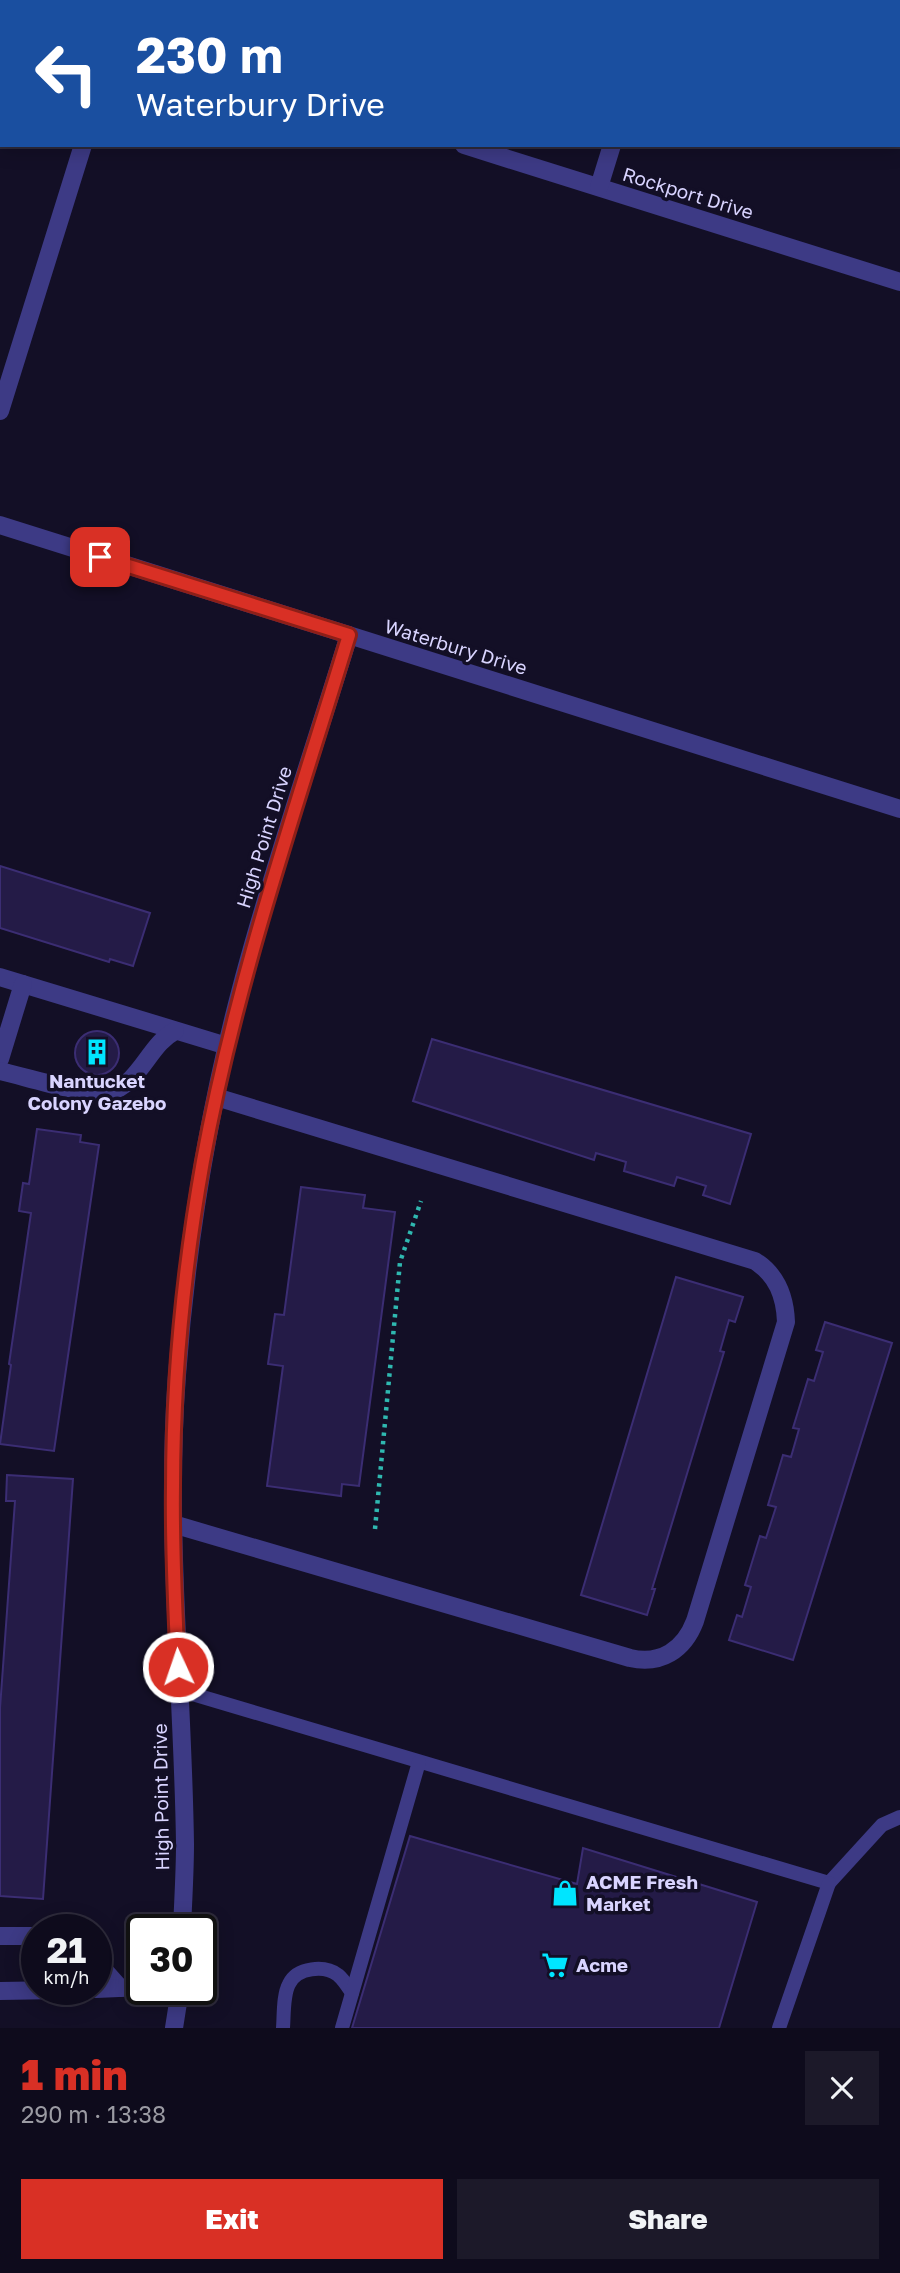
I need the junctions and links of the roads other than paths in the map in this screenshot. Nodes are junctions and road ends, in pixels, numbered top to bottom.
1 (82, 147) edge
2 (470, 147) edge
3 (611, 147) edge
4 (599, 187) junction
5 (900, 282) edge
6 (0, 411) edge
7 (0, 525) edge
8 (349, 635) junction
9 (900, 808) edge
10 (0, 977) edge
11 (23, 984) junction
12 (175, 1031) junction
13 (227, 1046) junction
14 (0, 1059) edge
15 (0, 1071) edge
16 (216, 1097) junction
17 (173, 1524) junction
18 (179, 1690) junction
19 (419, 1762) junction
20 (900, 1817) edge
21 (829, 1883) junction
22 (183, 1914) edge
23 (0, 1936) edge
24 (21, 1936) edge
25 (112, 1979) edge
26 (112, 1988) edge
27 (120, 1988) junction
28 (126, 1988) edge
29 (21, 1991) edge
30 (0, 1992) edge
31 (352, 1993) junction
32 (178, 2005) edge
33 (174, 2028) edge
34 (283, 2028) edge
35 (342, 2028) edge
36 (779, 2028) edge

1 - 6 street
2 - 4 street, Rockport Drive
3 - 4 street
4 - 5 street, Rockport Drive
7 - 8 street, Waterbury Drive
8 - 9 street, Waterbury Drive
8 - 13 street, High Point Drive
10 - 11 street
11 - 12 street
11 - 14 street
12 - 13 street
12 - 15 street
13 - 16 street, High Point Drive
16 - 17 street, High Point Drive
16 - 17 street
17 - 18 street, High Point Drive
18 - 19 lane
18 - 22 street, High Point Drive
19 - 21 lane
19 - 31 lane
20 - 21 lane
21 - 36 lane
23 - 24 street
25 - 27 street
26 - 27 street
27 - 28 street
29 - 30 street
31 - 34 lane
31 - 35 lane
32 - 33 street

